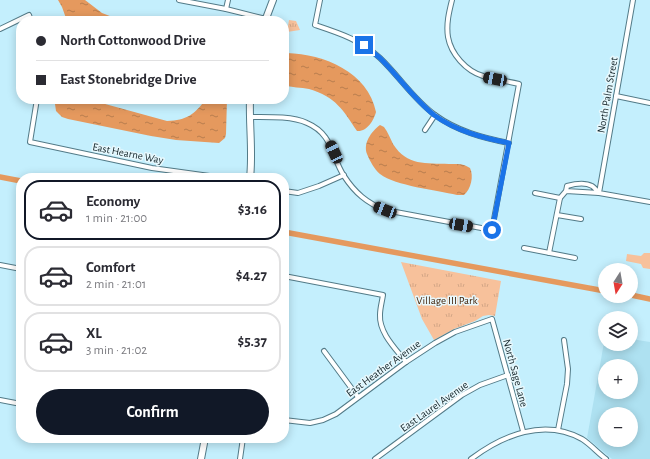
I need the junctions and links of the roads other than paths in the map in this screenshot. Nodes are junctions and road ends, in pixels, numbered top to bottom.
1 (179, 0) edge
2 (228, 0) edge
3 (273, 0) edge
4 (320, 0) edge
5 (452, 0) edge
6 (633, 0) edge
7 (226, 9) junction
8 (251, 16) edge
9 (267, 16) edge
10 (16, 21) edge
11 (0, 29) edge
12 (616, 96) junction
13 (650, 103) edge
14 (36, 104) edge
15 (250, 104) edge
16 (435, 115) junction
17 (250, 117) junction
18 (425, 130) dead end
19 (509, 143) junction
20 (188, 173) edge
21 (251, 173) edge
22 (344, 175) junction
23 (566, 191) junction
24 (289, 192) edge
25 (535, 193) dead end
26 (599, 193) junction
27 (560, 198) junction
28 (650, 202) edge
29 (556, 215) junction
30 (581, 219) dead end
31 (524, 248) dead end
32 (549, 253) junction
33 (575, 258) dead end
34 (0, 265) edge
35 (16, 268) edge
36 (289, 277) edge
37 (492, 319) joint
38 (564, 340) dead end
39 (324, 350) dead end
40 (406, 362) junction
41 (508, 375) junction
42 (358, 397) junction
43 (0, 400) edge
44 (16, 403) edge
45 (289, 421) edge
46 (558, 430) junction
47 (523, 431) junction
48 (204, 443) edge
49 (242, 443) edge
50 (201, 459) edge
51 (240, 459) edge
52 (375, 459) edge
53 (471, 459) edge
54 (606, 459) edge

1 - 7 street
2 - 7 street
3 - 9 street
4 - 16 street
5 - 19 street
6 - 12 street, North Palm Street
7 - 8 street
10 - 11 street
12 - 13 street
12 - 26 street, North Palm Street
14 - 20 street, East Hearne Way
15 - 17 street
16 - 18 street
16 - 19 street
17 - 21 street
17 - 22 street
19 - 22 street
22 - 24 street
23 - 26 street
23 - 26 street
23 - 27 street
25 - 27 street
26 - 28 street
27 - 29 street
29 - 30 street
29 - 32 street
31 - 32 street
32 - 33 street
34 - 35 street
36 - 40 street
37 - 40 street, East Heather Avenue
37 - 41 street, North Sage Lane
38 - 46 street
39 - 42 street
40 - 42 street, East Heather Avenue
41 - 47 street, North Sage Lane
41 - 52 street, East Laurel Avenue
42 - 45 street, East Heather Avenue
43 - 44 street
46 - 47 street
46 - 54 street
47 - 53 street
48 - 50 street
49 - 51 street

